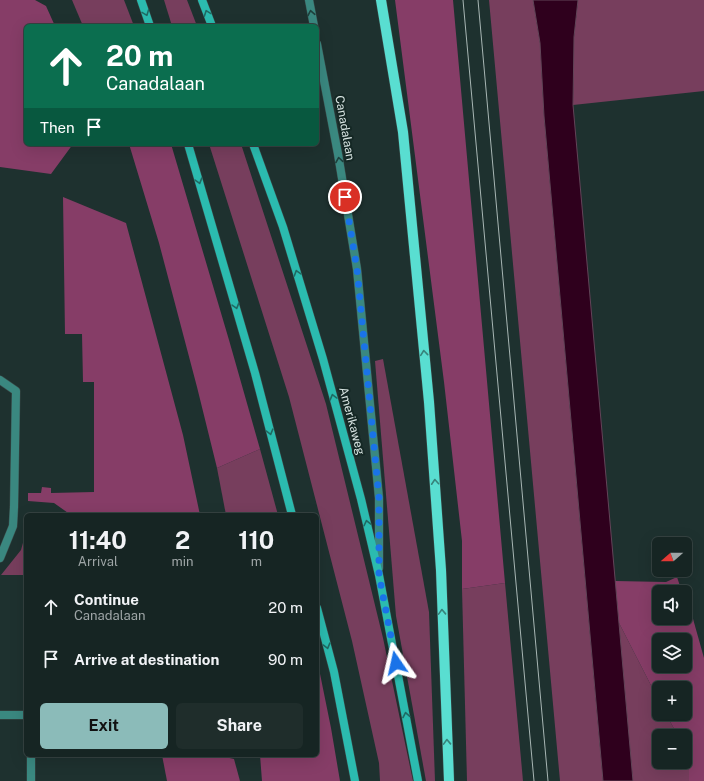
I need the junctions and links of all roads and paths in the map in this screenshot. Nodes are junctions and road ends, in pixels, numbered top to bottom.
1 (141, 0) edge
2 (202, 0) edge
3 (309, 0) edge
4 (381, 0) edge
5 (149, 24) edge
6 (211, 24) edge
7 (314, 24) edge
8 (319, 54) edge
9 (189, 146) edge
10 (254, 146) edge
11 (0, 380) edge
12 (291, 513) edge
13 (0, 558) edge
14 (379, 575) junction
15 (319, 616) edge
16 (24, 715) edge
17 (0, 716) edge
18 (31, 757) edge
19 (31, 781) edge
20 (355, 781) edge
21 (418, 781) edge
22 (449, 781) edge

1 -> 5 main road
6 -> 2 main road
7 -> 3 street
22 -> 4 main road
14 -> 8 street, Canadalaan
9 -> 12 main road
14 -> 10 main road, Amerikaweg
11 - 13 street
21 -> 14 main road, Amerikaweg
15 -> 20 main road
16 - 17 street
18 - 19 street

